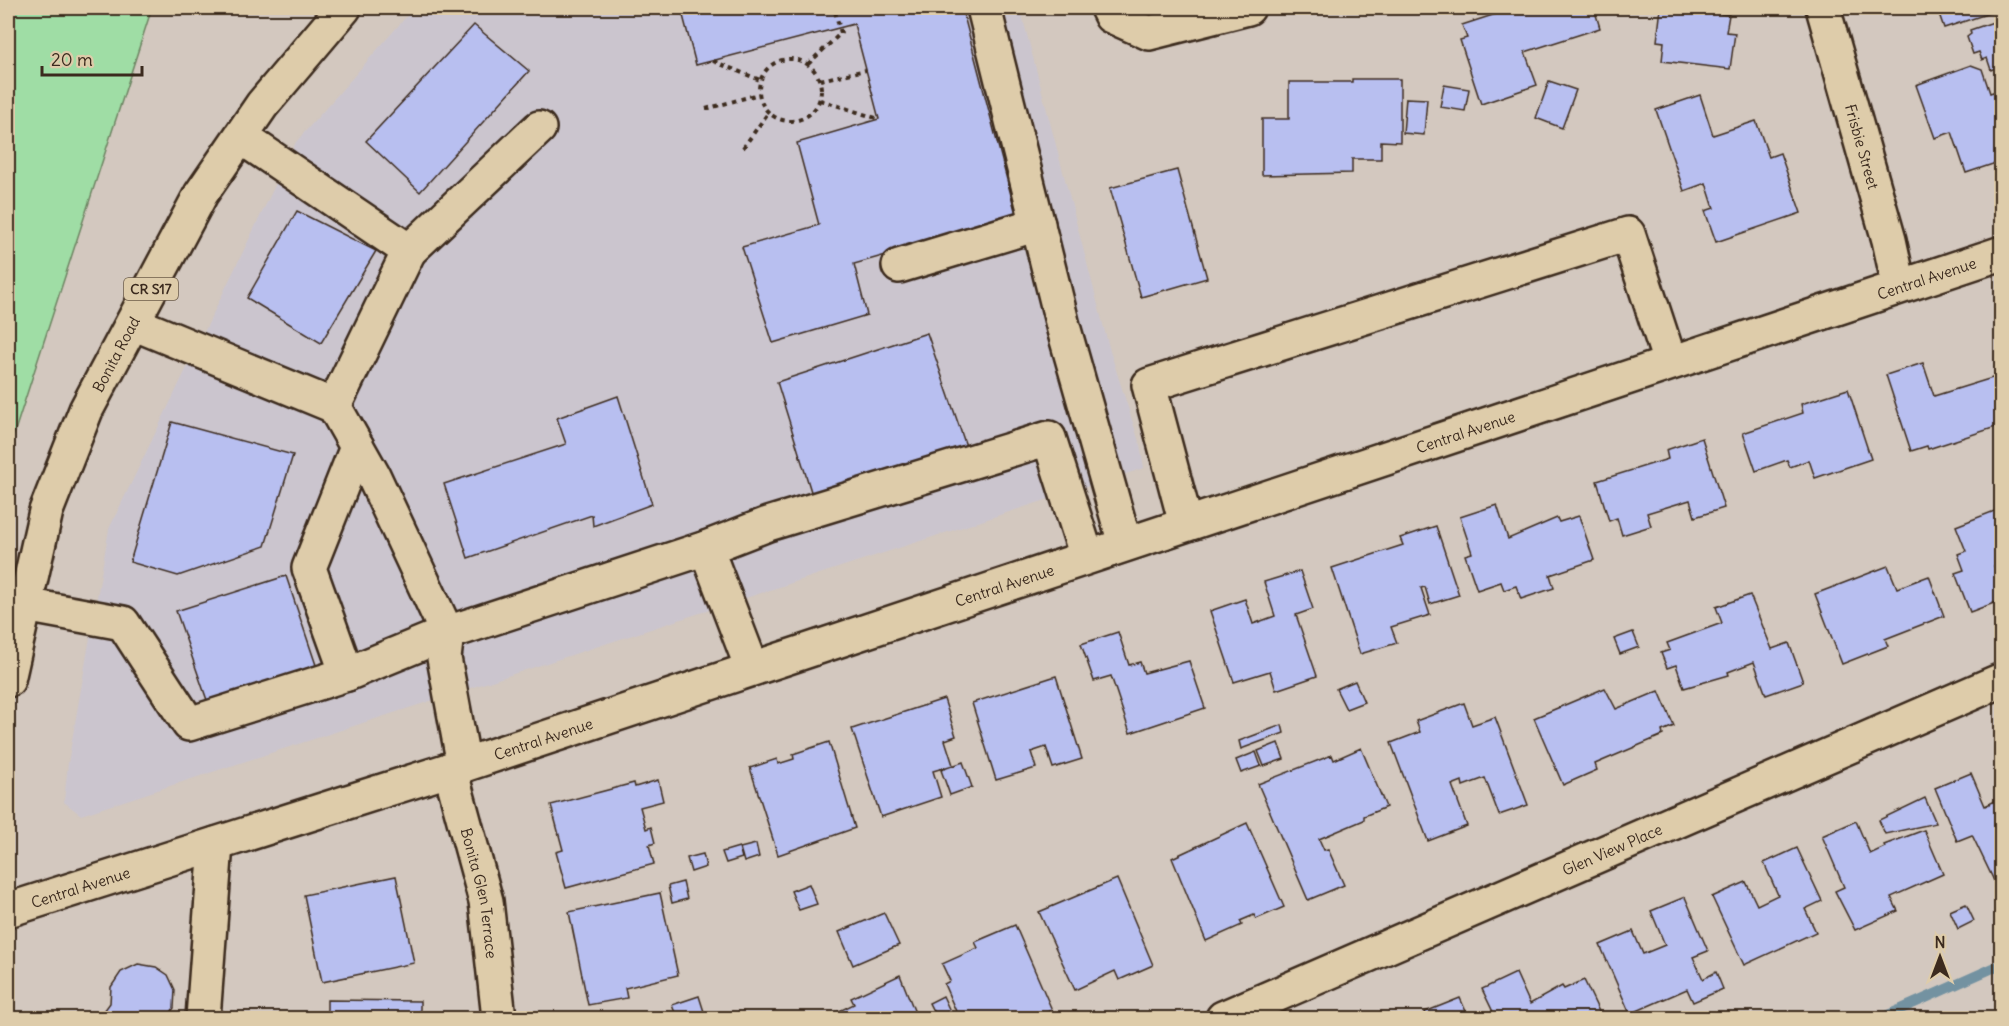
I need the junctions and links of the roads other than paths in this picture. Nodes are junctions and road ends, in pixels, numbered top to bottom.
1 (344, 8) edge
2 (984, 8) edge
3 (1107, 8) edge
4 (1248, 8) edge
5 (1823, 8) edge
6 (539, 128) dead end
7 (241, 137) junction
8 (1038, 224) junction
9 (409, 251) junction
10 (2001, 253) edge
11 (899, 266) dead end
12 (1899, 286) junction
13 (133, 323) junction
14 (1670, 362) junction
15 (334, 406) junction
16 (357, 447) junction
17 (1186, 524) junction
18 (1125, 544) junction
19 (706, 548) junction
20 (1087, 557) junction
21 (25, 605) junction
22 (447, 633) junction
23 (752, 669) junction
24 (347, 674) junction
25 (8, 680) edge
26 (2001, 680) edge
27 (457, 767) junction
28 (216, 844) junction
29 (8, 910) edge
30 (203, 1018) edge
31 (499, 1018) edge
32 (1223, 1018) edge

1 - 7 main road, Bonita Road / CR S17
2 - 8 main road
3 - 4 main road
5 - 12 main road, Frisbie Street
6 - 9 main road
7 - 9 main road
7 - 13 main road, Bonita Road / CR S17
8 - 11 main road
8 - 18 main road
9 - 15 main road
10 - 12 main road, Central Avenue
12 - 14 main road, Central Avenue
13 - 15 main road
13 - 21 main road, Bonita Road / CR S17
14 - 17 main road, Central Avenue
14 - 17 main road
15 - 16 main road
16 - 22 main road
16 - 24 main road
17 - 18 main road, Central Avenue
18 - 20 main road, Central Avenue
19 - 20 main road
19 - 22 main road
19 - 23 main road
20 - 23 main road, Central Avenue
21 - 24 main road
21 - 25 main road, Bonita Road / CR S17
22 - 24 main road
22 - 27 main road, Bonita Glen Terrace
23 - 27 main road, Central Avenue
26 - 32 main road, Glen View Place
27 - 28 main road, Central Avenue
27 - 31 main road, Bonita Glen Terrace
28 - 29 main road, Central Avenue
28 - 30 main road

